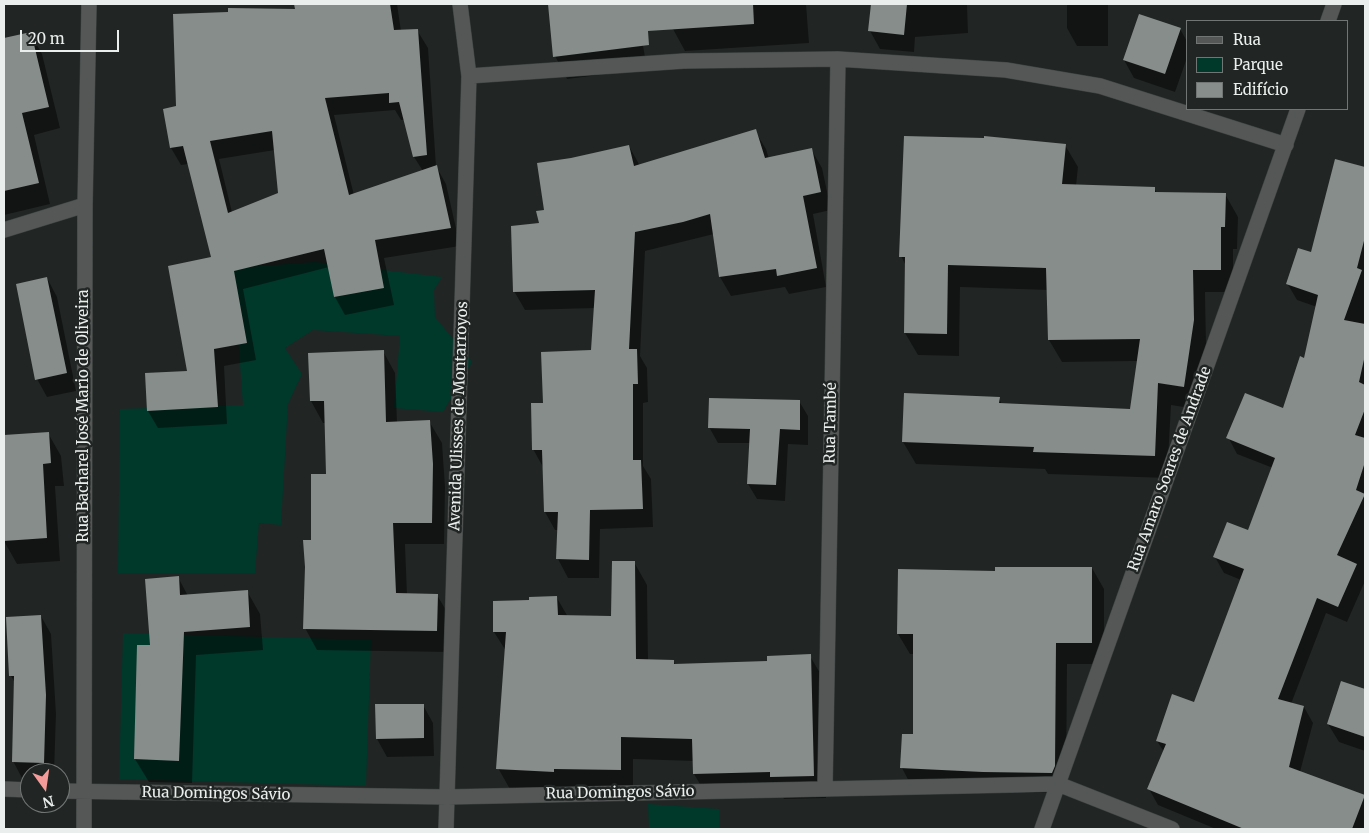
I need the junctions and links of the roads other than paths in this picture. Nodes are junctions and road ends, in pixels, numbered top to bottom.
1 (89, 4) edge
2 (460, 4) edge
3 (1334, 4) edge
4 (1328, 20) edge
5 (838, 59) junction
6 (469, 76) junction
7 (1298, 110) edge
8 (1286, 145) junction
9 (85, 205) junction
10 (4, 230) edge
11 (1058, 784) junction
12 (825, 788) junction
13 (4, 789) edge
14 (20, 790) edge
15 (70, 791) edge
16 (85, 791) junction
17 (447, 797) junction
18 (84, 829) edge
19 (446, 829) edge
20 (1042, 829) edge
21 (1172, 829) edge

1 - 9 street, Rua Bacharel José Mario de Oliveira
2 - 6 street, Avenida Ulisses de Montarroyos
3 - 4 street
5 - 6 street
5 - 8 street
5 - 12 street, Rua També
6 - 17 street, Avenida Ulisses de Montarroyos
7 - 8 street, Rua Amaro Soares de Andrade
8 - 11 street, Rua Amaro Soares de Andrade
9 - 10 street
9 - 16 street, Rua Bacharel José Mario de Oliveira
11 - 12 street, Rua Domingos Sávio
11 - 20 street, Rua Amaro Soares de Andrade
11 - 21 street, Rua Domingos Sávio
12 - 17 street, Rua Domingos Sávio
13 - 14 street
15 - 16 street, Rua Domingos Sávio
16 - 17 street, Rua Domingos Sávio
16 - 18 street, Rua Bacharel José Mario de Oliveira
17 - 19 street, Avenida Ulisses de Montarroyos

